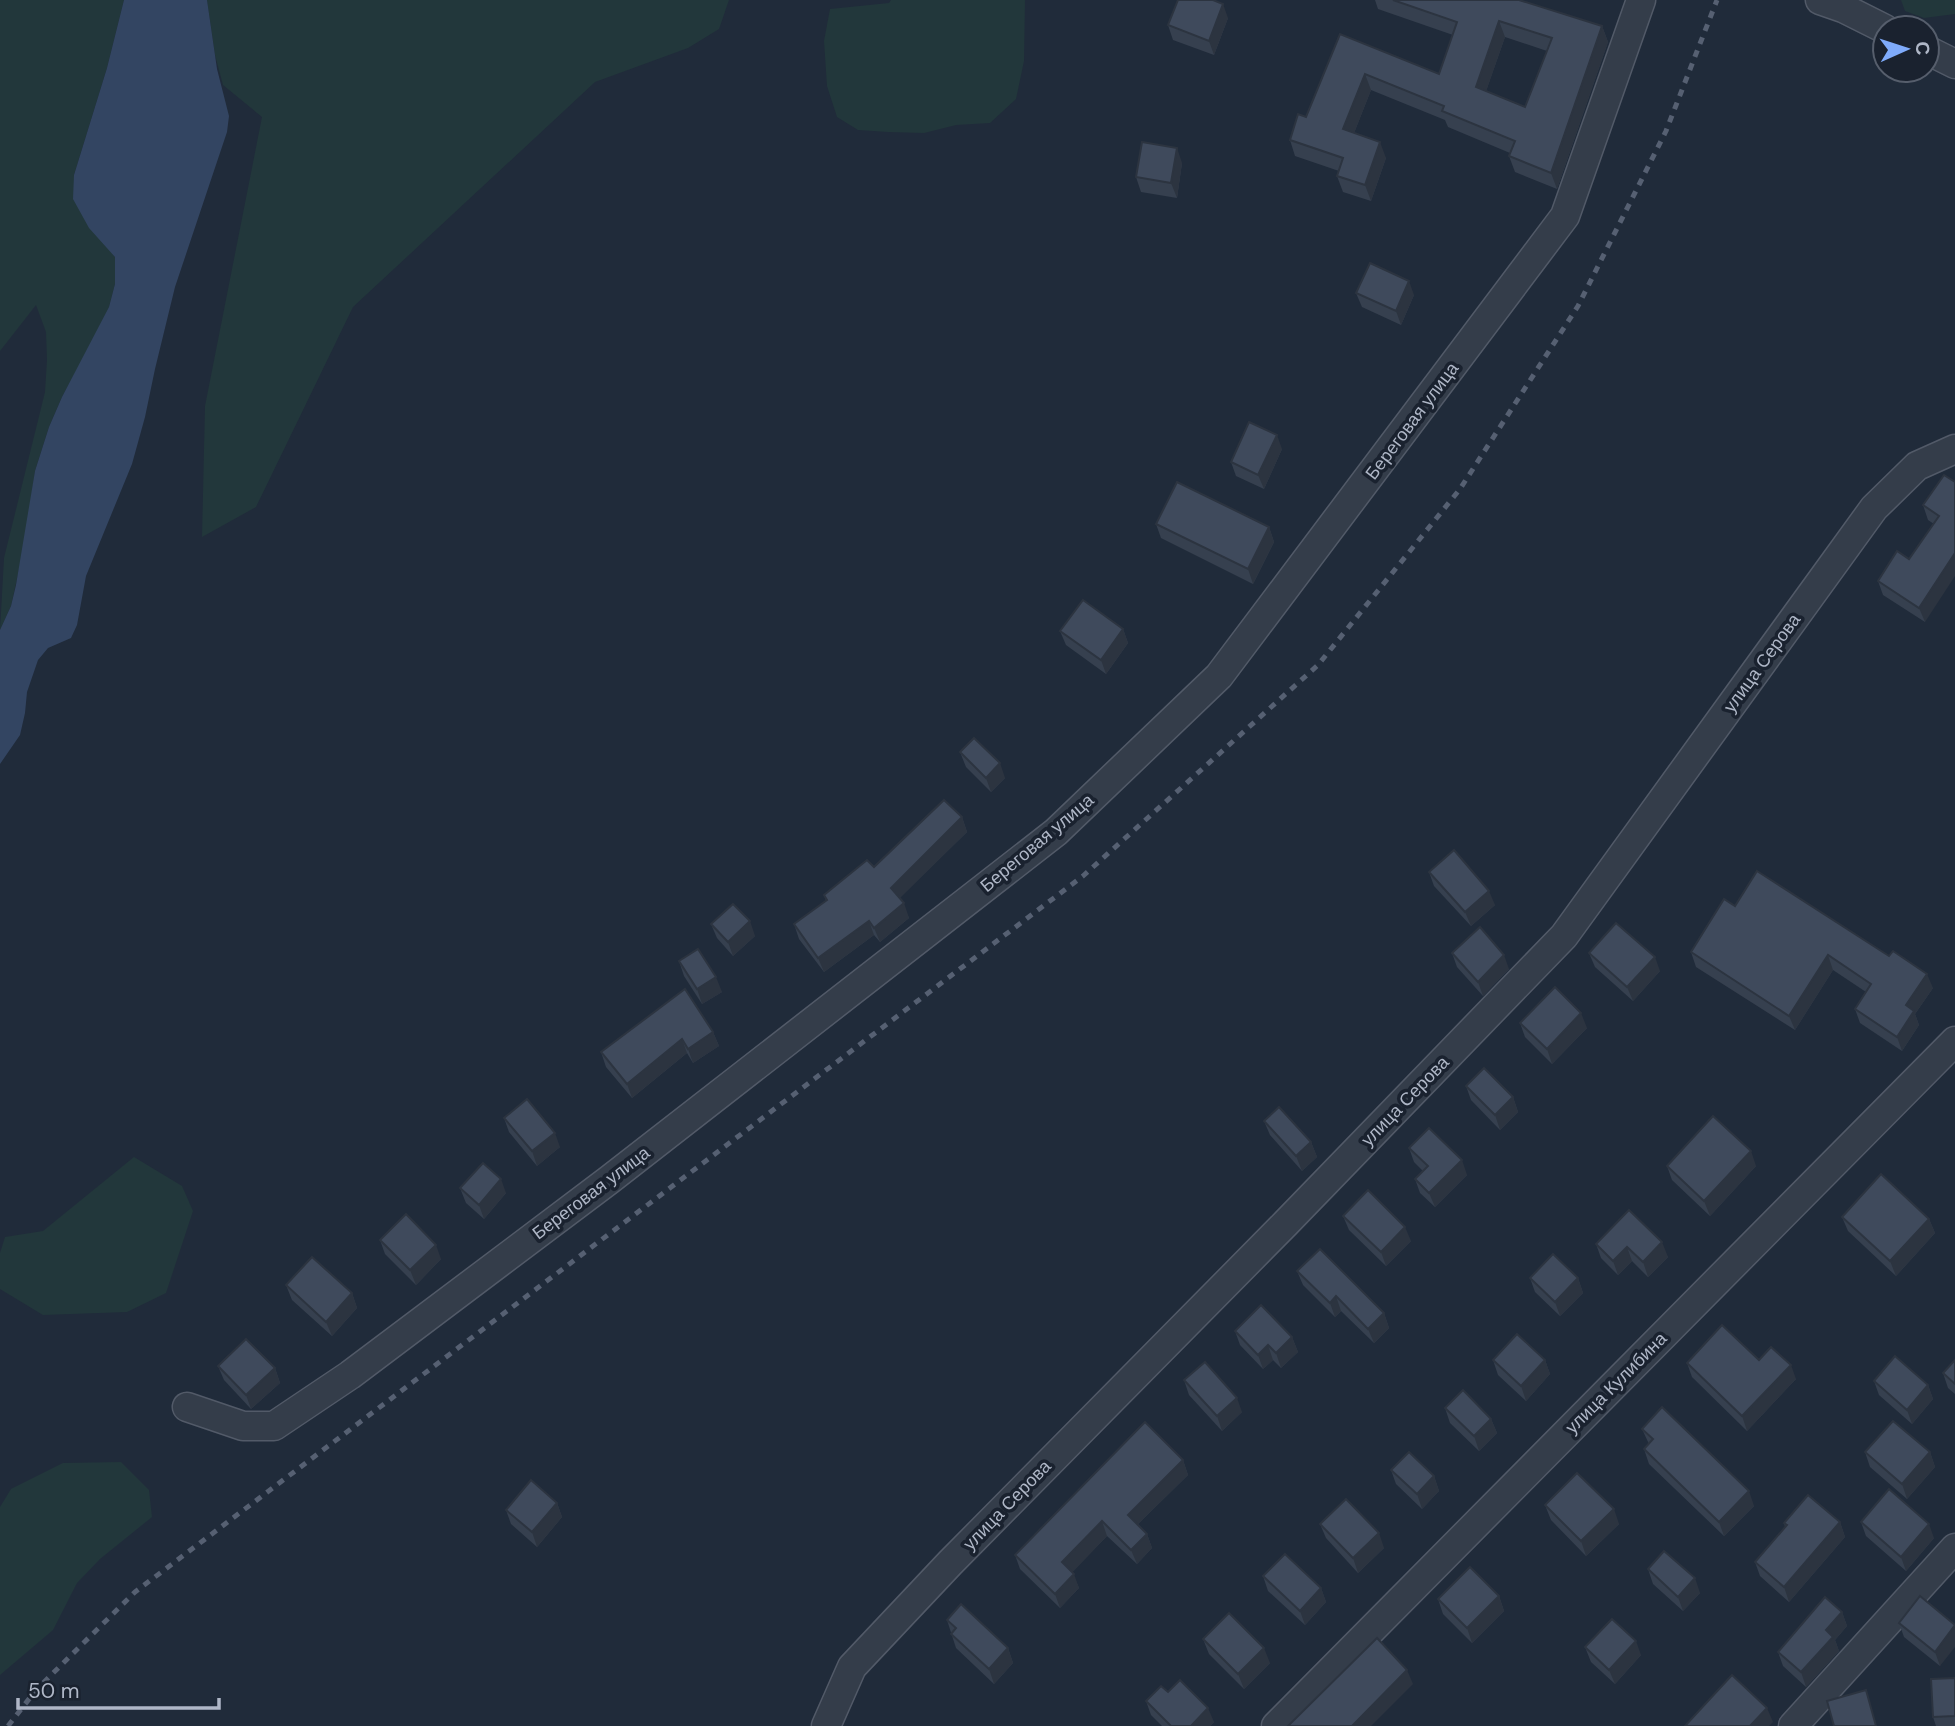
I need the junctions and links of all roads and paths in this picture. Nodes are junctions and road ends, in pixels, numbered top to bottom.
1 (1641, 0) edge
2 (1820, 0) edge
3 (1871, 22) edge
4 (1953, 449) edge
5 (1955, 1041) edge
6 (187, 1408) dead end
7 (1955, 1548) edge
8 (826, 1726) edge
9 (1276, 1726) edge
10 (1793, 1726) edge

1 - 6 street, Береговая улица
2 - 3 street
4 - 8 street, улица Серова
5 - 9 street, улица Кулибина
7 - 10 street

